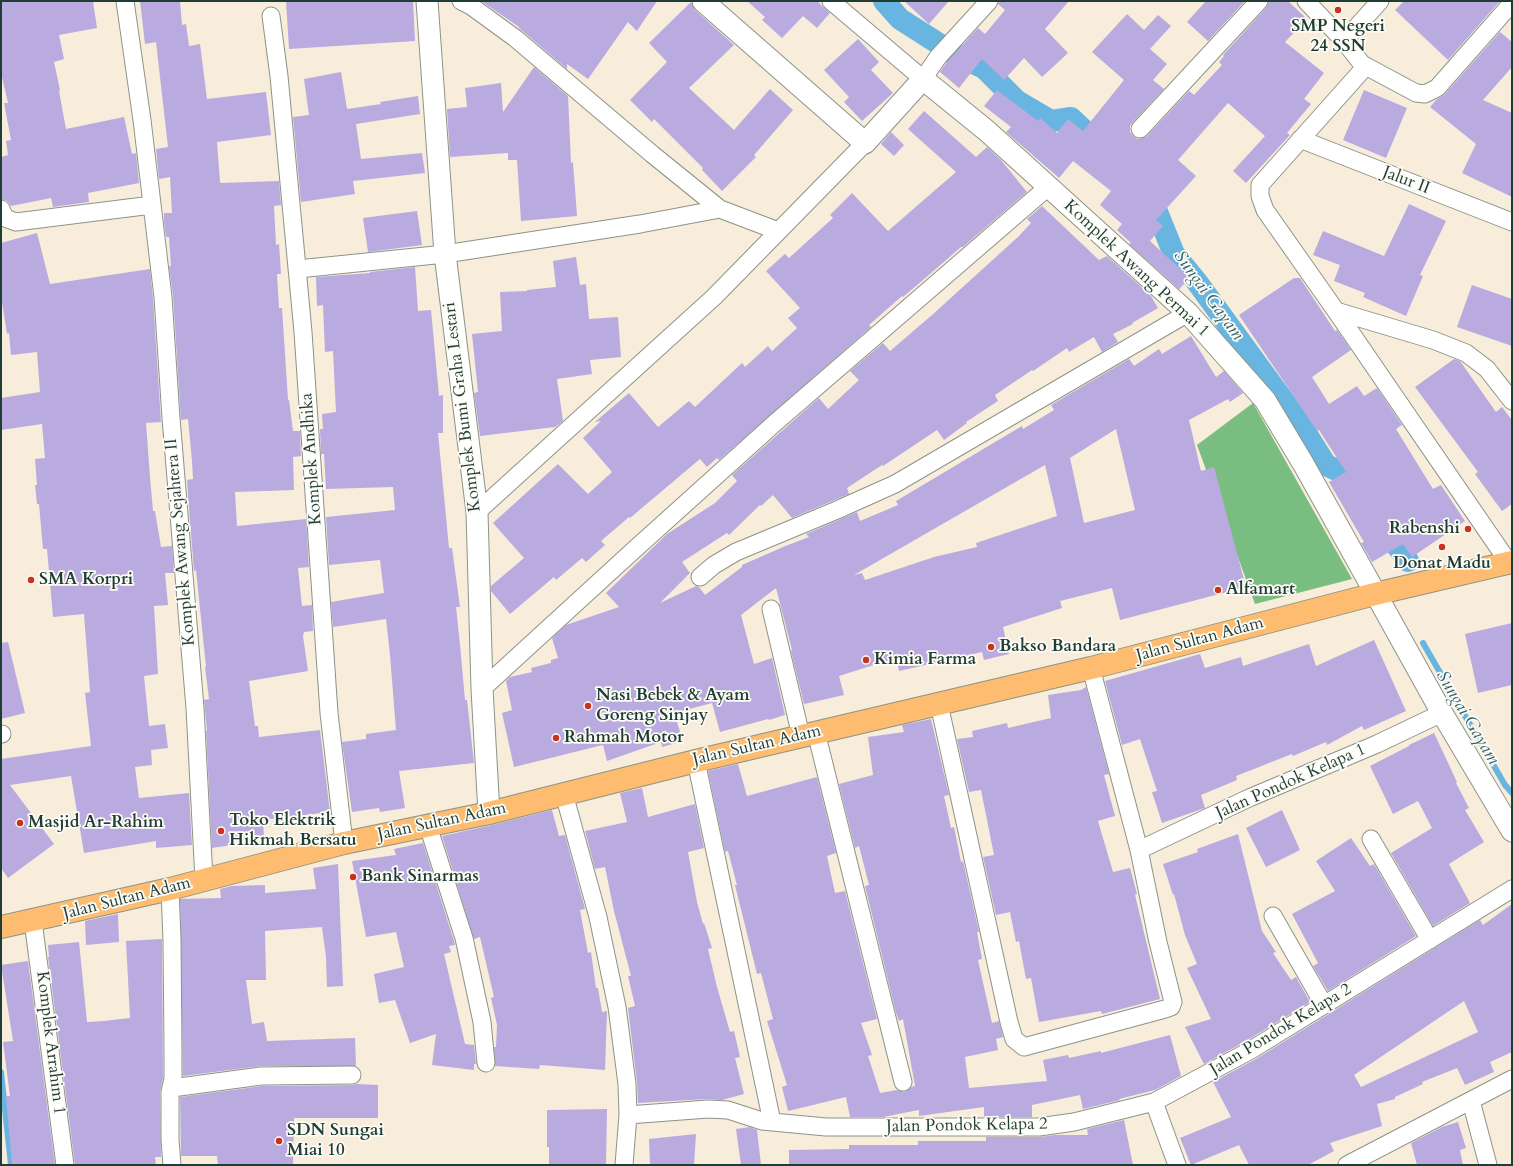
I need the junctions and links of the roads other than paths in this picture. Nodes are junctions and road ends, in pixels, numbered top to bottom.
1 (125, 1) edge
2 (427, 1) edge
3 (461, 1) edge
4 (703, 1) edge
5 (831, 1) edge
6 (989, 1) edge
7 (1260, 1) edge
8 (1306, 1) edge
9 (1380, 1) edge
10 (1512, 3) edge
11 (271, 16) dead end
12 (1344, 41) junction
13 (1366, 66) junction
14 (923, 79) junction
15 (1140, 129) dead end
16 (1300, 139) junction
17 (865, 143) junction
18 (1048, 187) junction
19 (152, 205) junction
20 (720, 208) junction
21 (1, 209) edge
22 (1512, 222) edge
23 (778, 230) junction
24 (445, 254) junction
25 (298, 270) junction
26 (1336, 311) junction
27 (1188, 313) junction
28 (1512, 401) edge
29 (477, 512) junction
30 (1510, 562) edge
31 (700, 577) dead end
32 (1375, 594) junction
33 (771, 609) dead end
34 (1091, 668) junction
35 (482, 689) junction
36 (939, 704) junction
37 (1442, 713) junction
38 (808, 734) junction
39 (696, 761) junction
40 (564, 794) junction
41 (489, 813) junction
42 (428, 826) junction
43 (1512, 830) edge
44 (1371, 838) dead end
45 (344, 843) junction
46 (1139, 850) junction
47 (204, 880) junction
48 (170, 889) junction
49 (1512, 889) edge
50 (1273, 916) dead end
51 (33, 921) junction
52 (1, 927) edge
53 (1430, 940) junction
54 (1324, 1005) junction
55 (486, 1063) dead end
56 (352, 1075) dead end
57 (1512, 1079) edge
58 (903, 1082) dead end
59 (172, 1088) junction
60 (1471, 1101) junction
61 (1154, 1102) junction
62 (628, 1115) junction
63 (772, 1122) junction
64 (65, 1165) edge
65 (172, 1165) edge
66 (624, 1165) edge
67 (1177, 1165) edge
68 (1347, 1165) edge
69 (1488, 1165) edge

1 - 19 street, Komplek Awang Sejahtera II
2 - 24 street, Komplek Bumi Graha Lestari
3 - 20 street
4 - 17 street
5 - 14 street, Komplek Awang Permai 1
6 - 14 street
7 - 15 street
8 - 12 street
9 - 12 street
10 - 13 street
11 - 25 street, Komplek Andhika
12 - 13 street
13 - 16 street
14 - 17 street
14 - 18 street, Komplek Awang Permai 1
16 - 22 street, Jalur II
16 - 26 street
17 - 23 street
18 - 27 street, Komplek Awang Permai 1
18 - 35 street
19 - 21 street
19 - 47 street, Komplek Awang Sejahtera II
20 - 23 street
20 - 24 street
23 - 29 street
24 - 25 street
24 - 29 street, Komplek Bumi Graha Lestari
25 - 45 street, Komplek Andhika
26 - 28 street
26 - 30 street
27 - 31 street
27 - 32 street, Komplek Awang Permai 1
29 - 35 street, Komplek Bumi Graha Lestari
30 - 32 main road, Jalan Sultan Adam
32 - 34 main road, Jalan Sultan Adam
32 - 37 street, Komplek Awang Permai 1
33 - 38 street
34 - 36 main road, Jalan Sultan Adam
34 - 46 street
35 - 41 street, Komplek Bumi Graha Lestari
36 - 38 main road, Jalan Sultan Adam
36 - 46 street
37 - 43 street, Komplek Awang Permai 1
37 - 46 street, Jalan Pondok Kelapa 1
38 - 39 main road, Jalan Sultan Adam
38 - 58 street
39 - 40 main road, Jalan Sultan Adam
39 - 63 street
40 - 41 main road, Jalan Sultan Adam
40 - 62 street
41 - 42 main road, Jalan Sultan Adam
42 - 45 main road, Jalan Sultan Adam
42 - 55 street
44 - 53 street
45 - 47 main road, Jalan Sultan Adam
47 - 48 main road, Jalan Sultan Adam
48 - 51 main road, Jalan Sultan Adam
48 - 59 street
49 - 53 street, Jalan Pondok Kelapa 2
50 - 54 street
51 - 52 main road, Jalan Sultan Adam
51 - 64 street, Komplek Arrahim 1
53 - 54 street, Jalan Pondok Kelapa 2
54 - 61 street, Jalan Pondok Kelapa 2
56 - 59 street
57 - 60 street
59 - 65 street
60 - 68 street
60 - 69 street
61 - 63 street, Jalan Pondok Kelapa 2
61 - 67 street
62 - 63 street, Jalan Pondok Kelapa 2
62 - 66 street

